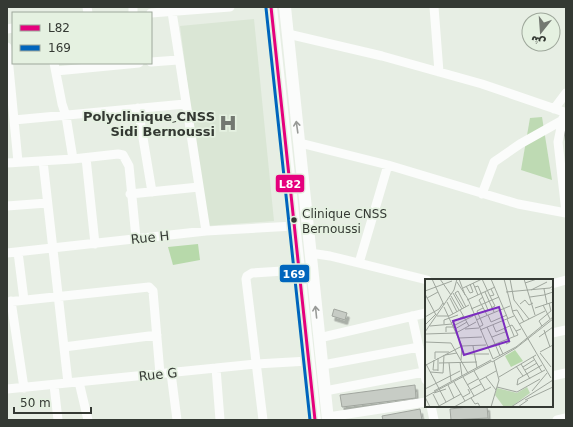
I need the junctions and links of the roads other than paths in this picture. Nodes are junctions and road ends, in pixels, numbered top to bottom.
1 (230, 7) edge
2 (271, 7) edge
3 (285, 7) edge
4 (434, 7) edge
5 (176, 10) edge
6 (152, 13) edge
7 (288, 34) junction
8 (7, 47) edge
9 (178, 60) junction
10 (152, 62) edge
11 (120, 64) edge
12 (101, 65) edge
13 (55, 67) edge
14 (439, 72) junction
15 (9, 77) edge
16 (566, 93) edge
17 (185, 104) junction
18 (138, 108) junction
19 (554, 109) junction
20 (564, 115) edge
21 (66, 116) junction
22 (14, 120) junction
23 (300, 143) junction
24 (86, 158) junction
25 (73, 159) junction
26 (18, 162) junction
27 (43, 162) junction
28 (7, 163) edge
29 (388, 165) junction
30 (199, 187) junction
31 (152, 192) junction
32 (130, 194) junction
33 (482, 194) junction
34 (47, 203) junction
35 (7, 206) edge
36 (566, 213) edge
37 (294, 226) junction
38 (206, 231) junction
39 (136, 238) junction
40 (95, 244) junction
41 (52, 249) junction
42 (18, 252) junction
43 (7, 253) edge
44 (310, 253) junction
45 (359, 263) junction
46 (298, 270) junction
47 (425, 280) edge
48 (566, 280) edge
49 (553, 284) edge
50 (58, 296) junction
51 (24, 300) junction
52 (9, 301) edge
53 (425, 313) edge
54 (412, 316) junction
55 (566, 330) edge
56 (553, 333) edge
57 (157, 335) junction
58 (319, 338) junction
59 (64, 347) junction
60 (419, 347) junction
61 (308, 361) junction
62 (424, 361) edge
63 (256, 364) junction
64 (323, 366) junction
65 (216, 368) junction
66 (171, 373) junction
67 (566, 373) edge
68 (160, 374) junction
69 (425, 376) edge
70 (553, 376) edge
71 (79, 382) junction
72 (68, 383) junction
73 (54, 385) junction
74 (24, 388) junction
75 (7, 389) edge
76 (325, 391) junction
77 (425, 402) edge
78 (432, 407) edge
79 (566, 418) edge
80 (328, 419) edge
81 (58, 420) edge
82 (88, 420) edge
83 (177, 420) edge
84 (220, 420) edge
85 (263, 420) edge
86 (315, 420) edge
87 (434, 420) edge
88 (557, 420) edge

1 - 5 street
2 - 37 street
3 - 7 street
4 - 14 street
5 - 6 street
5 - 9 street
7 - 14 street
23 -> 7 street
8 - 15 street
9 - 10 street
9 - 17 street
11 - 12 street
12 - 13 street
13 - 21 street
14 - 19 street
15 - 22 street
16 - 19 street
17 - 18 street
17 - 30 street
18 - 21 street
18 - 31 street
19 - 20 street
20 - 33 street
20 - 36 street
21 - 22 street
21 - 25 street
22 - 26 street
23 - 29 street
23 - 44 street
24 - 25 street
24 - 32 street
24 - 40 street
25 - 27 street
26 - 27 street
26 - 28 street
27 - 34 street
29 - 33 street
29 - 45 street
30 - 31 street
30 - 38 street
31 - 32 street
32 - 39 street
33 - 36 street
34 - 35 street
34 - 41 street
37 - 38 street, Rue H
37 - 46 street
38 - 39 street, Rue H
39 - 40 street, Rue H
40 - 41 street, Rue H
41 - 42 street, Rue H
41 - 50 street
42 - 43 street, Rue H
42 - 51 street
44 - 45 street
58 -> 44 street
45 - 47 street
46 - 61 street
46 - 63 street
48 - 49 street
50 - 51 street
50 - 57 street
50 - 59 street
51 - 52 street
52 - 74 street
53 - 54 street
54 - 58 street
54 - 60 street
55 - 56 street
57 - 59 street
57 - 68 street
58 - 64 street
59 - 72 street
60 - 62 street
60 - 64 street
61 - 63 street, Rue G
61 - 86 street
62 - 69 street
63 - 65 street, Rue G
63 - 85 street
64 - 76 street
65 - 66 street, Rue G
65 - 84 street
66 - 68 street, Rue G
66 - 83 street
67 - 70 street
68 - 71 street, Rue G
69 - 76 street
71 - 72 street, Rue G
71 - 82 street
72 - 73 street, Rue G
73 - 74 street, Rue G
73 - 81 street
74 - 75 street, Rue G
76 - 80 street
77 - 80 street
78 - 87 street
79 - 88 street

